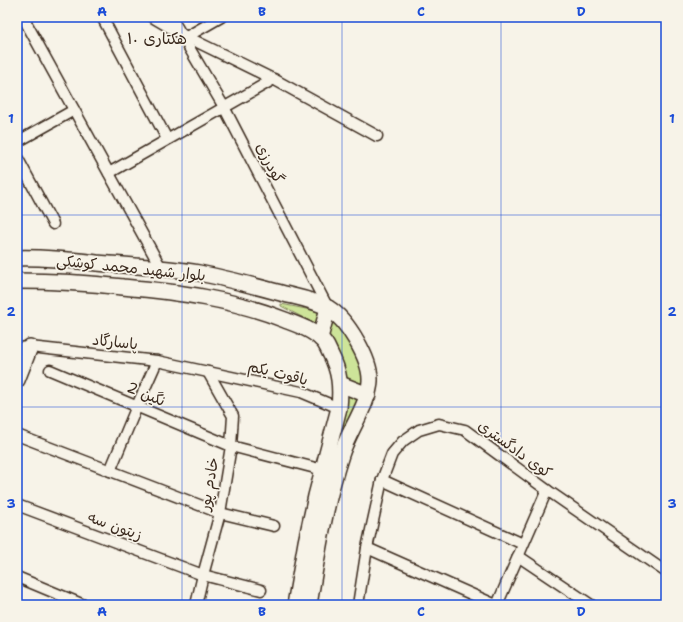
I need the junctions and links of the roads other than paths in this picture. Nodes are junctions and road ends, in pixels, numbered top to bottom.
1 (23, 17) edge
2 (102, 17) edge
3 (152, 17) edge
4 (171, 17) edge
5 (221, 17) edge
6 (184, 35) junction
7 (274, 80) junction
8 (224, 107) junction
9 (74, 110) junction
10 (377, 136) dead end
11 (167, 139) junction
12 (17, 142) edge
13 (17, 157) edge
14 (109, 173) junction
15 (53, 224) dead end
16 (17, 258) edge
17 (161, 268) junction
18 (17, 281) edge
19 (328, 308) junction
20 (320, 338) junction
21 (24, 347) edge
22 (157, 361) junction
23 (50, 370) dead end
24 (208, 372) junction
25 (17, 380) edge
26 (340, 384) junction
27 (368, 395) junction
28 (137, 406) junction
29 (339, 408) junction
30 (17, 435) edge
31 (231, 446) junction
32 (323, 470) junction
33 (110, 471) junction
34 (382, 480) junction
35 (546, 490) junction
36 (17, 506) edge
37 (220, 513) junction
38 (274, 526) dead end
39 (523, 544) junction
40 (367, 548) junction
41 (518, 556) junction
42 (666, 572) edge
43 (203, 575) junction
44 (17, 577) edge
45 (260, 590) dead end
46 (84, 605) edge
47 (196, 605) edge
48 (295, 605) edge
49 (308, 605) edge
50 (358, 605) edge
51 (496, 605) edge
52 (591, 605) edge

1 - 9 street
2 - 11 street
3 - 6 street
4 - 6 street, گودرزی
5 - 6 street
6 - 7 street
6 - 8 street, گودرزی
7 - 8 street
7 - 10 street
8 - 11 street
8 - 19 street, گودرزی
9 - 12 street
9 - 14 street
11 - 14 street
13 - 15 street
14 - 17 street
16 - 17 main road, بلوار شهید محمد کوشکی
17 - 19 main road, بلوار شهید محمد کوشکی
18 - 20 main road, بلوار شهید محمد کوشکی
19 - 20 main road
19 - 27 main road, بلوار شهید محمد کوشکی
20 - 26 main road, بلوار شهید محمد کوشکی
21 - 22 street, پاسارگاد
21 - 25 main road
22 - 24 street, پاسارگاد
22 - 28 street
23 - 28 street, نگین 2
24 - 29 street, یاقوت یکم
24 - 31 street, خادم پور
26 - 27 main road
26 - 29 main road, بلوار شهید محمد کوشکی
27 - 49 main road, بلوار شهید محمد کوشکی
28 - 31 street, نگین 2
28 - 33 street
29 - 32 main road, بلوار شهید محمد کوشکی
30 - 33 street
31 - 32 street, نگین 2
31 - 37 street, خادم پور
32 - 48 main road, بلوار شهید محمد کوشکی
33 - 37 street
34 - 35 street, کوی دادگستری
34 - 39 street
34 - 40 street, کوی دادگستری
35 - 39 street
35 - 42 street, کوی دادگستری
36 - 43 street, زیتون سه
37 - 38 street
37 - 43 street, خادم پور
39 - 41 street
40 - 50 street, کوی دادگستری
40 - 51 street
41 - 51 street
41 - 52 street
43 - 45 street, زیتون سه
43 - 47 street, خادم پور
44 - 46 street

